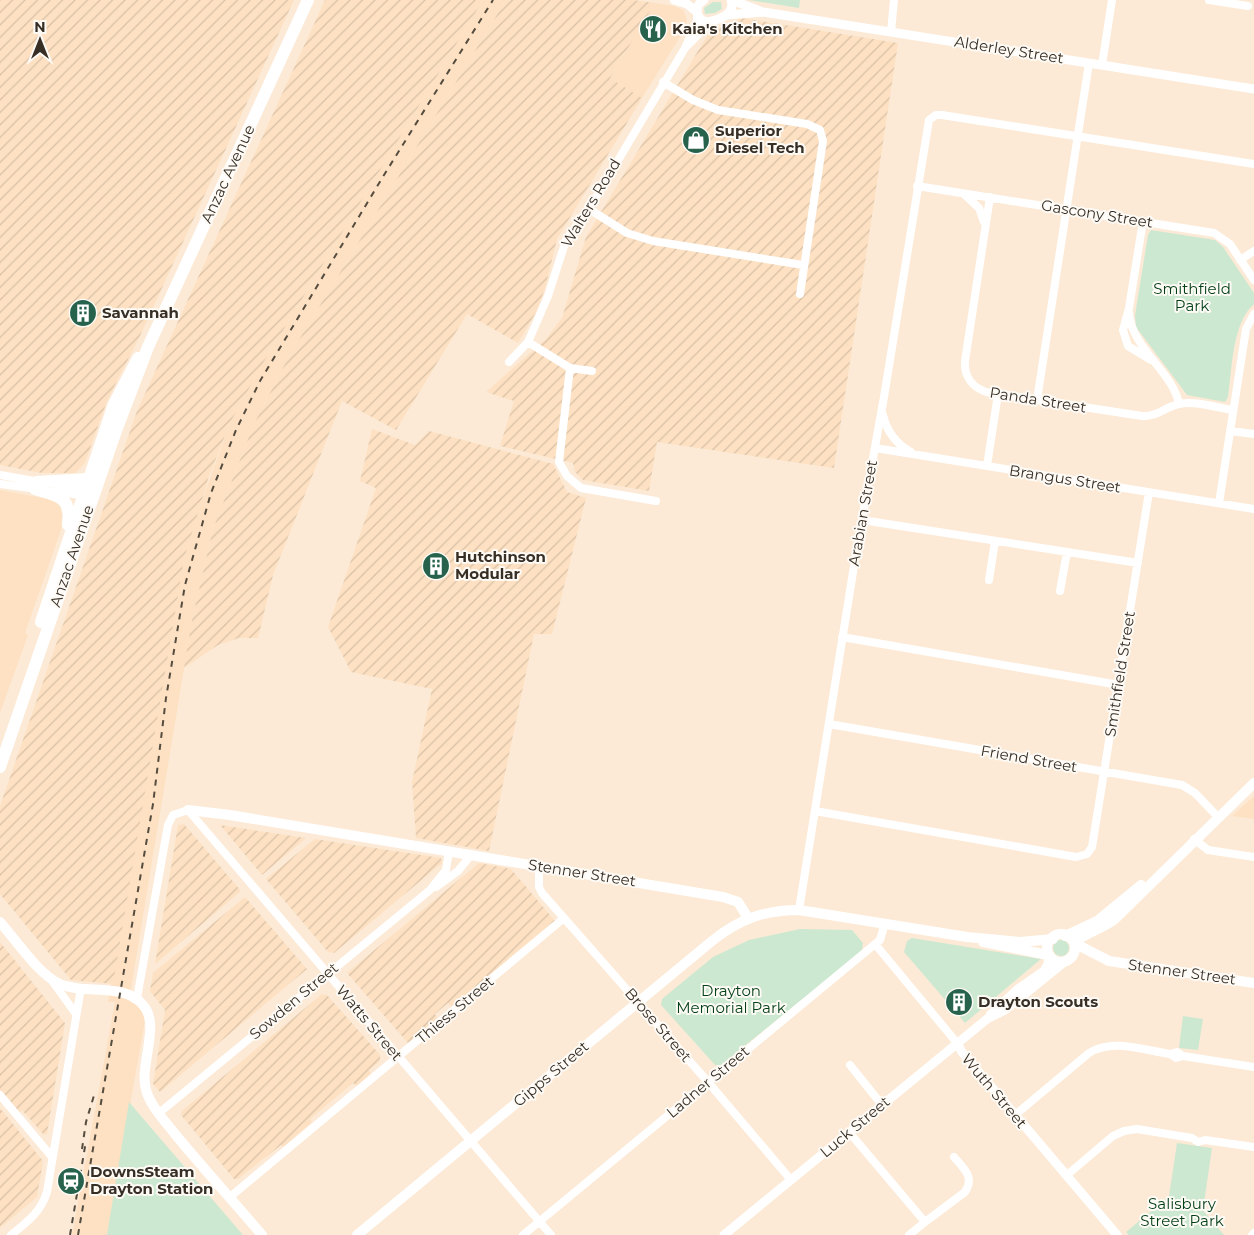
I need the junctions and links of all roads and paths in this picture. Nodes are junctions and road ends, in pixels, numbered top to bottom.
1 (308, 0) edge
2 (674, 0) edge
3 (704, 0) edge
4 (732, 0) edge
5 (894, 0) edge
6 (1112, 0) edge
7 (1209, 0) edge
8 (1248, 6) dead end
9 (763, 12) junction
10 (697, 13) junction
11 (727, 14) junction
12 (712, 21) junction
13 (891, 32) junction
14 (685, 48) junction
15 (1089, 63) junction
16 (1102, 65) junction
17 (663, 82) junction
18 (1254, 88) edge
19 (1078, 136) junction
20 (1254, 164) edge
21 (917, 186) junction
22 (960, 192) junction
23 (990, 197) junction
24 (589, 209) junction
25 (1066, 209) junction
26 (1142, 221) junction
27 (985, 229) junction
28 (1254, 251) edge
29 (1240, 260) junction
30 (803, 265) junction
31 (1254, 280) edge
32 (800, 294) dead end
33 (1129, 308) junction
34 (1254, 314) edge
35 (528, 342) junction
36 (1151, 360) junction
37 (509, 362) dead end
38 (570, 368) junction
39 (592, 371) dead end
40 (998, 394) junction
41 (1037, 400) junction
42 (1179, 404) junction
43 (882, 408) junction
44 (1234, 410) junction
45 (1230, 430) junction
46 (1254, 434) edge
47 (875, 448) junction
48 (920, 456) junction
49 (987, 466) junction
50 (0, 475) edge
51 (0, 484) edge
52 (36, 485) junction
53 (89, 490) junction
54 (1149, 492) junction
55 (656, 500) dead end
56 (1219, 503) junction
57 (1254, 509) edge
58 (862, 520) junction
59 (995, 541) junction
60 (66, 545) junction
61 (1066, 552) junction
62 (1138, 564) junction
63 (989, 580) dead end
64 (1060, 591) dead end
65 (842, 638) junction
66 (1119, 685) junction
67 (829, 724) junction
68 (0, 748) edge
69 (0, 767) edge
70 (1104, 772) junction
71 (1254, 783) edge
72 (188, 810) junction
73 (815, 811) junction
74 (1218, 817) junction
75 (1194, 839) junction
76 (449, 851) junction
77 (471, 855) junction
78 (1254, 857) edge
79 (1173, 859) junction
80 (540, 866) junction
81 (430, 890) junction
82 (800, 910) junction
83 (564, 918) junction
84 (748, 918) junction
85 (0, 922) edge
86 (885, 923) junction
87 (1096, 930) junction
88 (1065, 936) junction
89 (967, 937) junction
90 (1053, 939) junction
91 (1076, 943) junction
92 (875, 944) junction
93 (1093, 954) junction
94 (1048, 956) junction
95 (1068, 959) junction
96 (1109, 961) junction
97 (327, 974) junction
98 (50, 978) junction
99 (1254, 983) edge
100 (81, 988) junction
101 (137, 998) junction
102 (638, 1002) junction
103 (76, 1014) junction
104 (987, 1019) junction
105 (957, 1043) junction
106 (398, 1057) junction
107 (850, 1065) dead end
108 (1254, 1067) edge
109 (708, 1082) junction
110 (0, 1095) edge
111 (882, 1104) junction
112 (159, 1113) junction
113 (1015, 1114) junction
114 (849, 1132) junction
115 (470, 1142) junction
116 (1254, 1147) edge
117 (52, 1157) junction
118 (954, 1157) dead end
119 (1066, 1175) junction
120 (791, 1180) junction
121 (230, 1197) junction
122 (540, 1221) junction
123 (926, 1222) junction
124 (10, 1235) edge
125 (262, 1235) edge
126 (358, 1235) edge
127 (523, 1235) edge
128 (551, 1235) edge
129 (724, 1235) edge
130 (909, 1235) edge
131 (1117, 1235) edge

1 - 53 highway, Anzac Avenue
2 - 10 street
3 - 10 street
4 - 9 street, Alderley Street
4 - 11 street
5 - 13 street
6 - 16 street
7 - 8 street
9 - 11 street, Alderley Street
9 - 13 street, Alderley Street
10 - 12 street
10 - 14 street, Walters Road
11 - 12 street
12 - 14 street, Walters Road
13 - 15 street, Alderley Street
14 - 17 street, Walters Road
15 - 16 street, Alderley Street
15 - 19 street
16 - 18 street, Alderley Street
17 - 24 street, Walters Road
17 - 30 street
19 - 20 street
19 - 21 street, Arabian Street
19 - 25 street
21 - 22 street, Gascony Street
21 - 43 street, Arabian Street
22 - 23 street, Gascony Street
22 - 27 street
23 - 25 street, Gascony Street
23 - 27 street, Panda Street
24 - 30 street
24 - 35 street, Walters Road
25 - 26 street, Gascony Street
25 - 41 street
26 - 29 street, Gascony Street
26 - 33 street
27 - 40 street, Panda Street
28 - 29 street
29 - 31 street, Gascony Street
30 - 32 street
33 - 36 street
33 - 36 street
34 - 44 street
35 - 37 street, Walters Road
35 - 38 street
36 - 42 street
38 - 39 street
38 - 55 street
40 - 41 street, Panda Street
40 - 49 street
41 - 42 street, Panda Street
42 - 44 street, Panda Street
43 - 47 street, Arabian Street
43 - 48 street
44 - 45 street
45 - 46 street
45 - 56 street
47 - 48 street, Brangus Street
47 - 58 street, Arabian Street
48 - 49 street, Brangus Street
49 - 54 street, Brangus Street
50 - 52 street
51 - 52 street
52 - 53 highway
52 - 60 highway
53 - 60 highway, Anzac Avenue
53 - 69 highway, Anzac Avenue
54 - 56 street, Brangus Street
54 - 62 street, Smithfield Street
56 - 57 street, Brangus Street
58 - 59 street
58 - 65 street, Arabian Street
59 - 61 street
59 - 63 street
60 - 68 highway, Anzac Avenue
61 - 62 street
61 - 64 street
62 - 66 street, Smithfield Street
65 - 66 street
65 - 67 street, Arabian Street
66 - 70 street, Smithfield Street
67 - 70 street, Friend Street
67 - 73 street, Arabian Street
70 - 73 street, Smithfield Street
70 - 74 street, Friend Street
71 - 74 main road
72 - 76 main road, Stenner Street
72 - 97 street, Watts Street
72 - 101 street
73 - 82 street, Arabian Street
74 - 75 main road
75 - 78 street
75 - 79 main road
76 - 77 main road, Stenner Street
76 - 81 street, Sowden Street
77 - 80 main road, Stenner Street
77 - 81 street, Sowden Street
79 - 87 main road
79 - 88 main road
80 - 83 street, Brose Street
80 - 84 main road, Stenner Street
81 - 97 street, Sowden Street
82 - 84 main road
82 - 86 main road
83 - 102 street, Brose Street
83 - 106 street, Thiess Street
84 - 102 main road, Gipps Street
85 - 98 main road
86 - 89 main road
86 - 92 street, Ladner Street
87 - 91 main road
87 - 93 main road
88 - 90 main road
88 - 91 main road
89 - 90 main road
89 - 94 main road
90 - 94 main road
91 - 93 main road, Stenner Street
91 - 95 main road
92 - 105 street, Wuth Street
92 - 109 street, Ladner Street
93 - 96 main road, Stenner Street
94 - 95 main road
94 - 104 street, Luck Street
95 - 96 main road, Stenner Street
95 - 104 street, Luck Street
96 - 99 main road, Stenner Street
97 - 106 street, Watts Street
97 - 112 street, Sowden Street
98 - 100 main road
98 - 103 street
100 - 101 main road
100 - 103 street
101 - 112 main road
102 - 109 street, Brose Street
102 - 115 main road, Gipps Street
103 - 117 street
104 - 105 street, Luck Street
105 - 111 street, Luck Street
105 - 113 street, Wuth Street
106 - 115 street, Watts Street
106 - 121 street, Thiess Street
107 - 111 street
108 - 113 street
109 - 120 street, Brose Street
109 - 122 street, Ladner Street
110 - 117 street
111 - 114 street, Luck Street
112 - 121 main road
113 - 119 street, Wuth Street
114 - 120 street, Luck Street
114 - 123 street
115 - 122 street, Watts Street
115 - 126 main road, Gipps Street
116 - 119 street
117 - 124 street
118 - 123 street
119 - 131 street, Wuth Street
120 - 129 street, Luck Street
121 - 125 main road
122 - 127 street, Ladner Street
122 - 128 street, Watts Street
123 - 130 street

